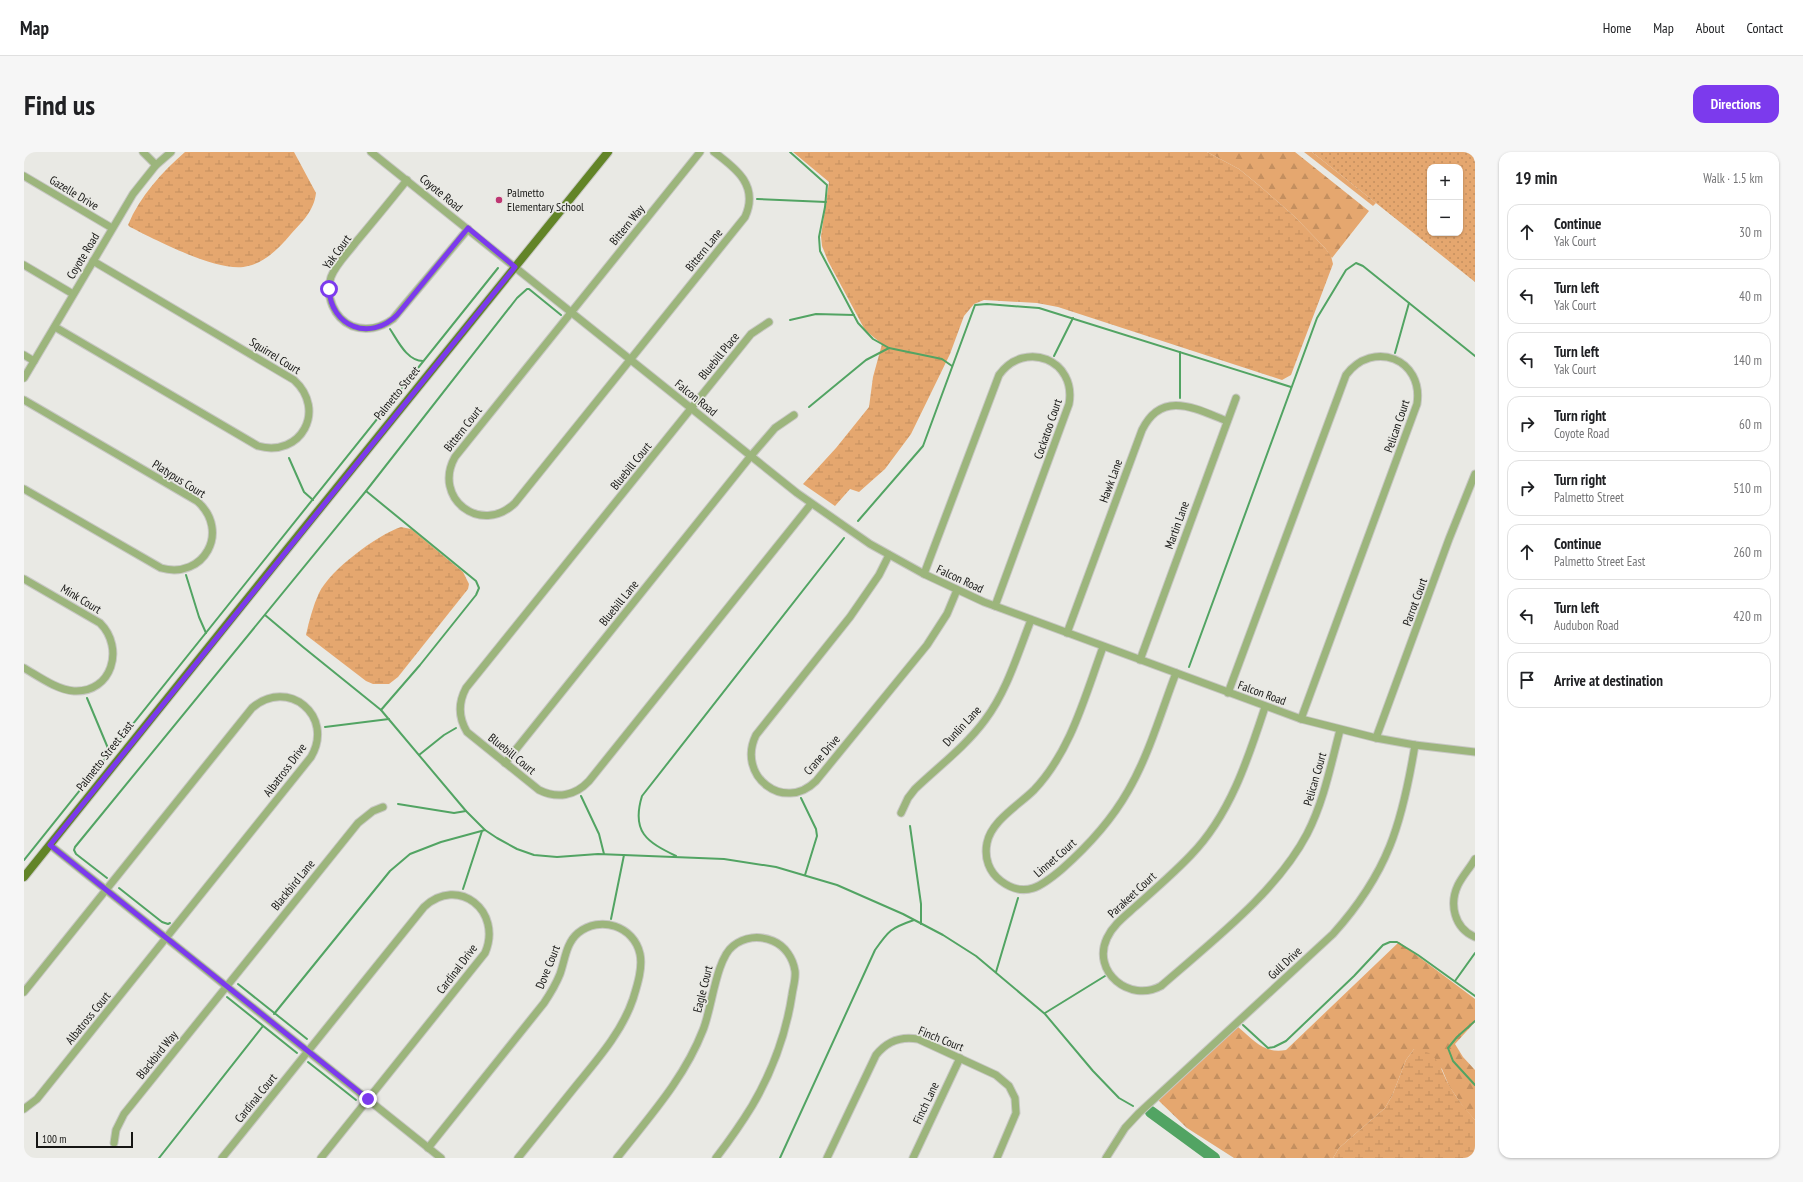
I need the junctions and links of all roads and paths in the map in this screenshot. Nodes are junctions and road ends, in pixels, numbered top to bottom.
1 (143, 152) edge
2 (171, 152) edge
3 (371, 152) edge
4 (608, 152) edge
5 (700, 152) edge
6 (714, 152) edge
7 (156, 165) junction
8 (24, 176) edge
9 (407, 180) junction
10 (112, 228) junction
11 (468, 228) junction
12 (93, 261) junction
13 (24, 265) edge
14 (515, 267) junction
15 (73, 294) junction
16 (570, 311) junction
17 (769, 322) dead end
18 (55, 327) junction
19 (24, 355) edge
20 (631, 360) junction
21 (34, 361) junction
22 (24, 378) edge
23 (1236, 398) dead end
24 (24, 400) edge
25 (691, 408) junction
26 (794, 415) dead end
27 (1227, 422) junction
28 (750, 457) junction
29 (1475, 474) edge
30 (24, 489) edge
31 (811, 504) junction
32 (889, 555) junction
33 (924, 574) junction
34 (24, 579) edge
35 (957, 590) junction
36 (995, 606) junction
37 (1031, 620) junction
38 (1067, 633) junction
39 (1103, 647) junction
40 (205, 650) joint
41 (1140, 660) junction
42 (24, 668) edge
43 (1176, 674) junction
44 (1228, 693) junction
45 (1265, 707) junction
46 (1301, 719) junction
47 (1340, 730) junction
48 (1376, 738) junction
49 (1415, 745) junction
50 (1475, 752) edge
51 (505, 763) junction
52 (383, 807) dead end
53 (901, 813) dead end
54 (1308, 833) joint
55 (50, 845) junction
56 (1475, 858) edge
57 (24, 877) edge
58 (107, 889) junction
59 (1475, 937) edge
60 (167, 938) junction
61 (227, 986) junction
62 (24, 992) edge
63 (308, 1051) junction
64 (960, 1058) junction
65 (368, 1099) junction
66 (24, 1109) edge
67 (114, 1143) dead end
68 (428, 1148) junction
69 (222, 1158) edge
70 (321, 1158) edge
71 (441, 1158) edge
72 (518, 1158) edge
73 (617, 1158) edge
74 (716, 1158) edge
75 (828, 1158) edge
76 (913, 1158) edge
77 (997, 1158) edge
78 (1106, 1158) edge

1 - 7 street
2 - 7 street, Coyote Road
3 - 9 street, Coyote Road
4 - 14 main road, Palmetto Street
5 - 16 street, Bittern Way
6 - 20 street, Bittern Lane
7 - 10 street, Coyote Road
8 - 10 street, Gazelle Drive
9 - 11 street, Coyote Road
9 - 11 street, Yak Court
10 - 12 street, Coyote Road
11 - 14 street, Coyote Road
12 - 15 street, Coyote Road
12 - 18 street, Squirrel Court
13 - 15 street
14 - 16 street, Falcon Road
14 - 40 main road, Palmetto Street
15 - 18 street, Coyote Road
16 - 20 street, Falcon Road
16 - 20 street, Bittern Court
17 - 25 street, Bluebill Place
18 - 21 street, Coyote Road
19 - 21 street
20 - 25 street, Falcon Road
21 - 22 street, Coyote Road
23 - 27 street, Martin Lane
24 - 30 street, Platypus Court
25 - 28 street, Falcon Road
25 - 51 street, Bluebill Court
26 - 28 street, Bluebill Lane
27 - 38 street, Hawk Lane
27 - 41 street, Martin Lane
28 - 31 street, Falcon Road
28 - 51 street, Bluebill Lane
29 - 48 street, Parrot Court
31 - 32 street, Falcon Road
31 - 51 street, Bluebill Court
32 - 33 street, Falcon Road
32 - 35 street, Crane Drive
33 - 35 street, Falcon Road
33 - 36 street, Cockatoo Court
34 - 42 street, Mink Court
35 - 36 street, Falcon Road
36 - 37 street, Falcon Road
37 - 38 street, Falcon Road
37 - 53 street, Dunlin Lane
38 - 39 street, Falcon Road
39 - 41 street, Falcon Road
39 - 43 street, Linnet Court
40 - 55 main road, Palmetto Street East
41 - 43 street, Falcon Road
43 - 44 street, Falcon Road
44 - 45 street, Falcon Road
44 - 46 street, Pelican Court
45 - 46 street, Falcon Road
45 - 54 street, Parakeet Court
46 - 47 street, Falcon Road
47 - 48 street, Falcon Road
47 - 54 street, Pelican Court
48 - 49 street, Falcon Road
49 - 50 street, Falcon Road
49 - 78 street, Gull Drive
52 - 61 street, Blackbird Lane
55 - 57 main road, Palmetto Street East
55 - 58 street
56 - 59 street
58 - 60 street
58 - 60 street, Albatross Drive
58 - 62 street
60 - 61 street
60 - 66 street, Albatross Court
61 - 63 street
61 - 67 street, Blackbird Way
63 - 65 street
63 - 65 street, Cardinal Drive
63 - 69 street, Cardinal Court
64 - 75 street, Finch Court
64 - 76 street, Finch Lane
64 - 77 street, Finch Court
65 - 68 street
65 - 70 street
68 - 71 street
68 - 72 street, Dove Court
73 - 74 street, Eagle Court

